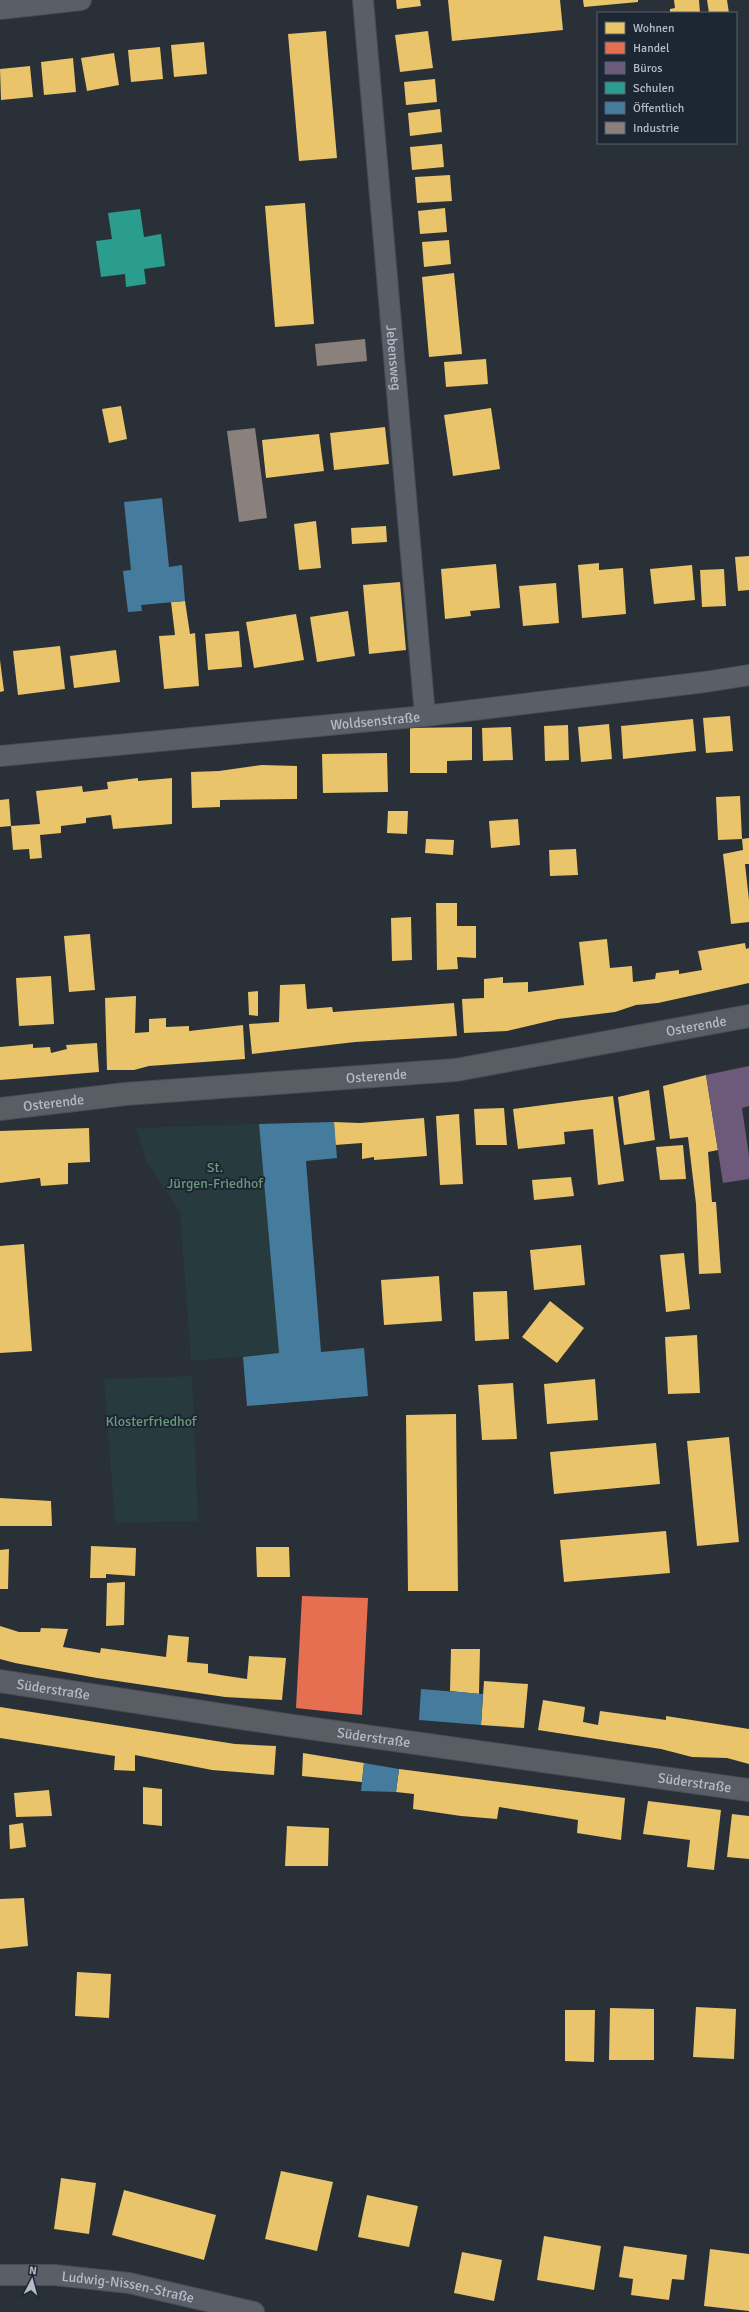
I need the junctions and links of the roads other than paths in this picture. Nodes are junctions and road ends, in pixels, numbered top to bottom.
1 (81, 0) edge
2 (363, 0) edge
3 (0, 10) edge
4 (749, 675) edge
5 (425, 716) junction
6 (0, 756) edge
7 (749, 1016) edge
8 (0, 1109) edge
9 (0, 1681) edge
10 (749, 1790) edge
11 (0, 2275) edge
12 (254, 2312) edge

1 - 3 street
2 - 5 street, Jebensweg
4 - 5 street, Woldsenstraße
5 - 6 street, Woldsenstraße
7 - 8 main road, Osterende
9 - 10 main road, Süderstraße
11 - 12 street, Ludwig-Nissen-Straße

